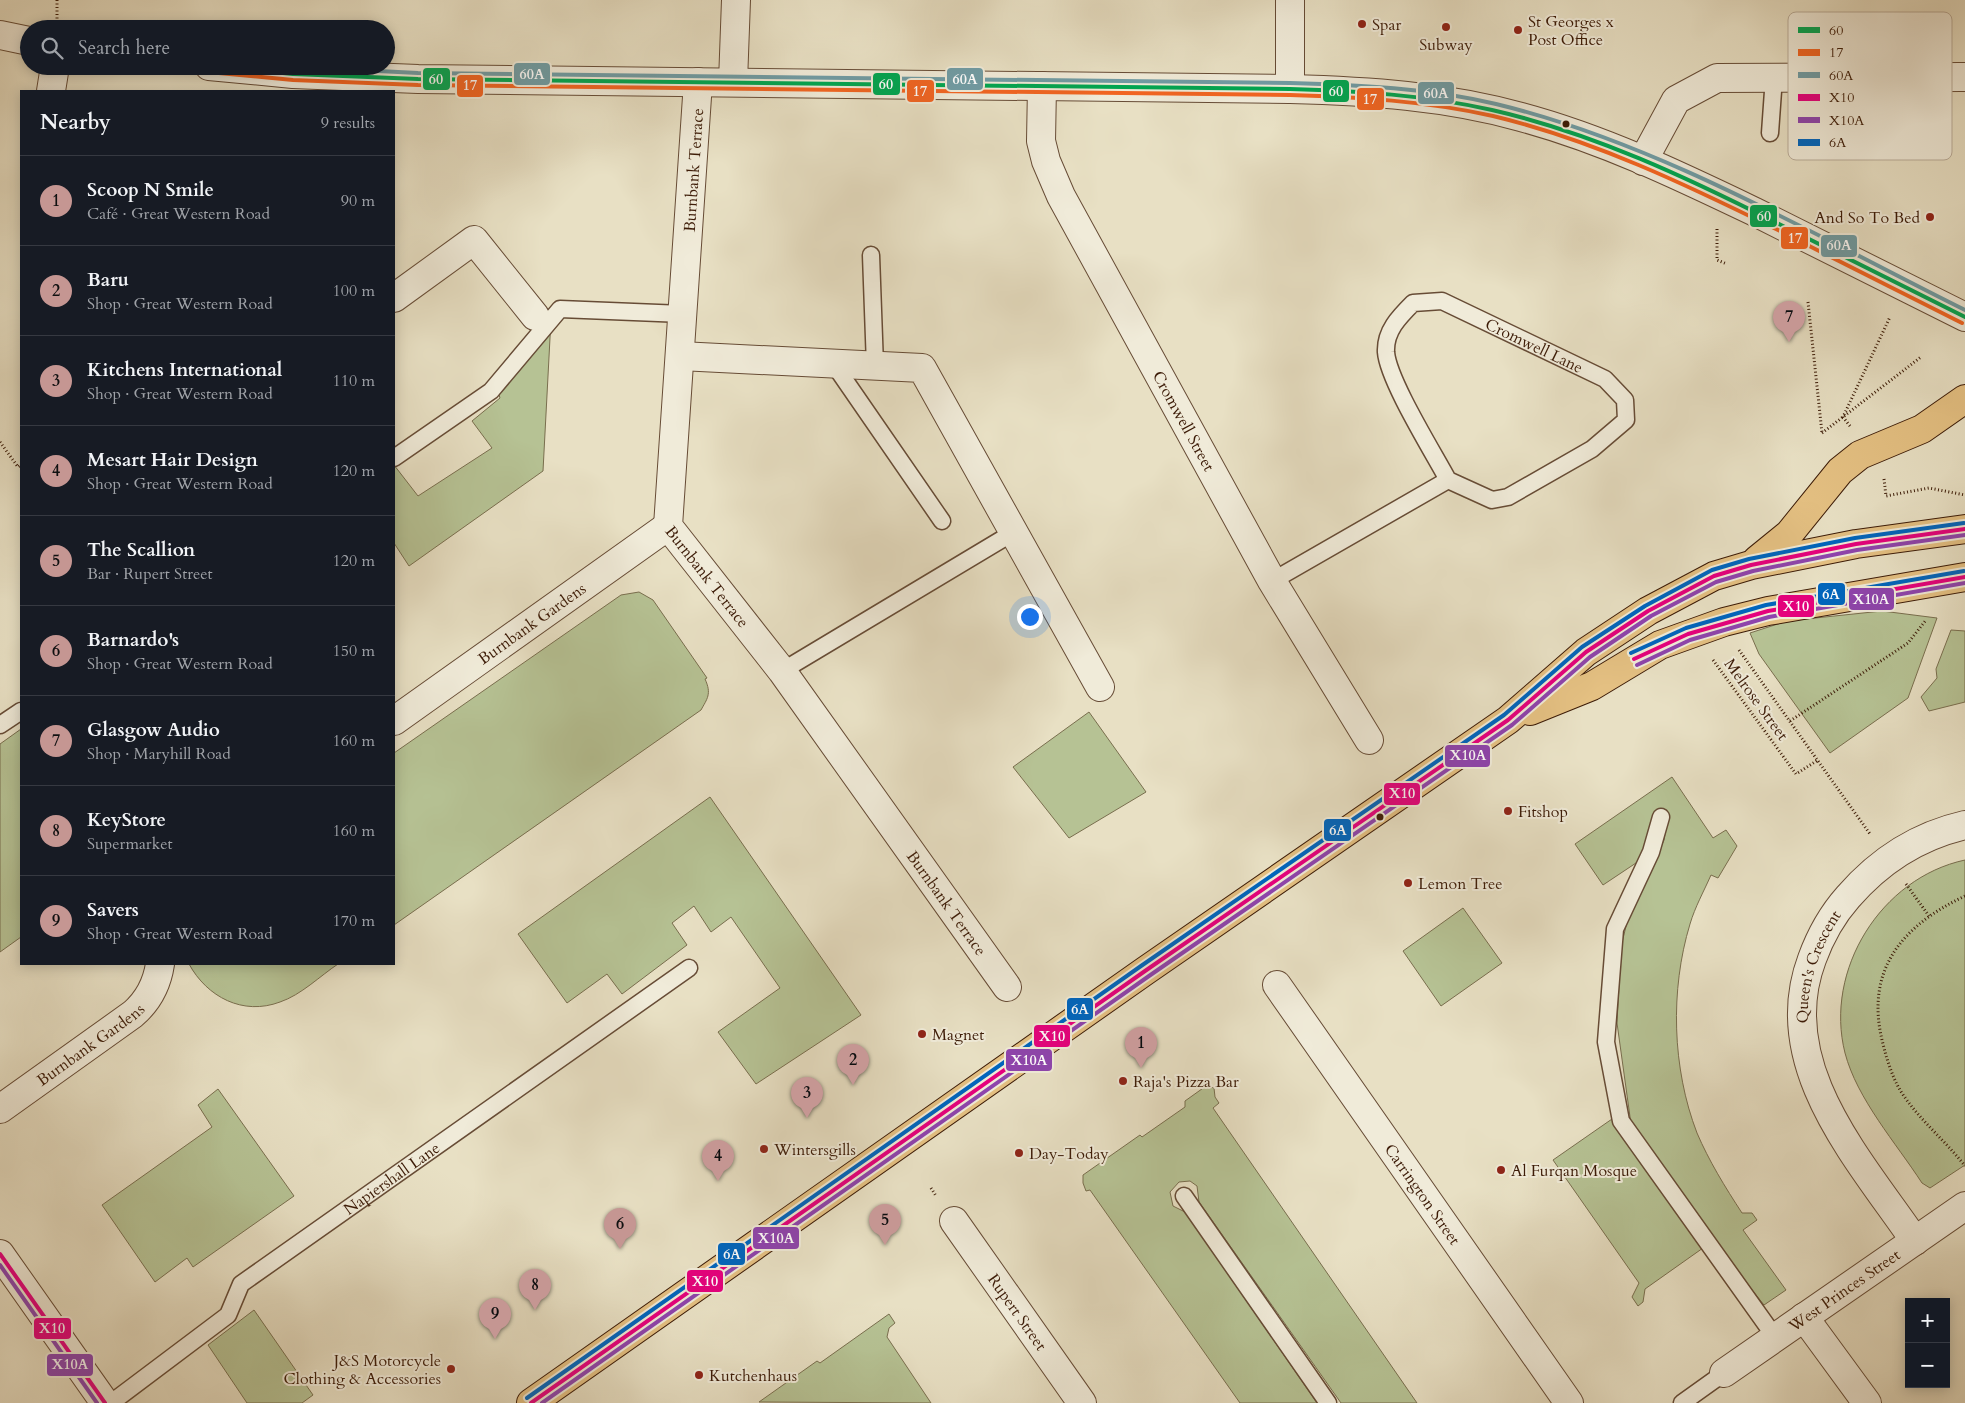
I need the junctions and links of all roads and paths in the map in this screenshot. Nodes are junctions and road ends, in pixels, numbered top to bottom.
1 (57, 0) edge
2 (736, 0) edge
3 (1290, 0) edge
4 (58, 20) edge
5 (0, 35) edge
6 (20, 39) edge
7 (54, 75) edge
8 (330, 75) edge
9 (1952, 76) edge
10 (1965, 76) edge
11 (1774, 77) junction
12 (1788, 77) edge
13 (698, 82) junction
14 (733, 82) junction
15 (1042, 86) junction
16 (1290, 89) junction
17 (51, 90) edge
18 (1770, 133) dead end
19 (1643, 161) junction
20 (871, 256) dead end
21 (395, 297) edge
22 (1808, 302) dead end
23 (683, 314) junction
24 (535, 316) dead end
25 (1965, 317) edge
26 (1890, 318) dead end
27 (680, 356) junction
28 (1921, 357) dead end
29 (833, 364) junction
30 (875, 366) junction
31 (1965, 399) edge
32 (1843, 417) junction
33 (0, 442) edge
34 (395, 457) edge
35 (20, 466) edge
36 (1882, 470) dead end
37 (1448, 480) junction
38 (1965, 495) edge
39 (942, 521) dead end
40 (668, 526) junction
41 (1965, 530) edge
42 (1014, 532) junction
43 (1752, 564) junction
44 (1965, 577) edge
45 (1272, 581) junction
46 (1924, 583) junction
47 (1965, 587) edge
48 (1926, 620) dead end
49 (1738, 648) dead end
50 (1720, 654) dead end
51 (782, 671) junction
52 (1100, 687) dead end
53 (20, 712) edge
54 (395, 720) edge
55 (1508, 720) junction
56 (1790, 720) junction
57 (0, 725) edge
58 (1369, 740) dead end
59 (1818, 760) junction
60 (1661, 817) dead end
61 (1965, 825) edge
62 (1888, 859) junction
63 (1965, 896) edge
64 (160, 965) edge
65 (689, 968) dead end
66 (1277, 985) dead end
67 (1007, 988) dead end
68 (0, 1109) edge
69 (1965, 1166) edge
70 (1184, 1196) dead end
71 (1965, 1206) edge
72 (954, 1221) dead end
73 (1915, 1241) junction
74 (0, 1254) edge
75 (1804, 1317) junction
76 (1775, 1337) junction
77 (1724, 1373) joint
78 (105, 1403) edge
79 (111, 1403) edge
80 (531, 1403) edge
81 (1082, 1403) edge
82 (1328, 1403) edge
83 (1569, 1403) edge
84 (1682, 1403) edge
85 (1867, 1403) edge

1 - 4 path
2 - 14 street
3 - 16 street
5 - 6 street
7 - 17 street
8 - 13 street
9 - 10 street
11 - 12 street
11 - 18 lane
11 - 19 street
13 - 14 street
13 - 23 street, Burnbank Terrace
14 - 15 street
15 - 16 street
15 - 45 street, Cromwell Street
16 - 19 street
19 - 25 street
20 - 30 lane
21 - 24 street
22 - 32 path
23 - 27 street, Burnbank Terrace
23 - 34 lane
26 - 32 path
27 - 29 street
27 - 40 street, Burnbank Terrace
28 - 32 path
29 - 30 street
29 - 39 lane
30 - 42 street
31 - 43 main road
33 - 35 path
36 - 38 path
37 - 37 lane, Cromwell Lane
37 - 45 lane
40 - 51 street, Burnbank Terrace
40 - 54 street, Burnbank Gardens
41 - 43 main road
42 - 51 lane
42 - 52 street
43 - 55 main road
44 - 46 main road
45 - 58 street, Cromwell Street
46 - 47 main road
46 - 55 main road
48 - 56 path
49 - 56 path, Melrose Street
50 - 59 path, Melrose Street
51 - 67 street, Burnbank Terrace
53 - 57 lane
55 - 80 main road
56 - 59 path, Melrose Street
59 - 62 path, Melrose Street
60 - 76 lane
61 - 62 street, Queen's Crescent
62 - 73 street, Queen's Crescent
63 - 69 path
64 - 68 street, Burnbank Gardens
65 - 79 lane, Napiershall Lane
66 - 83 street, Carrington Street
70 - 82 lane
71 - 73 street, West Princes Street
72 - 81 street, Rupert Street
73 - 75 street, West Princes Street
74 - 78 street
75 - 76 street, West Princes Street
75 - 85 street
76 - 77 street, West Princes Street
77 - 84 lane

